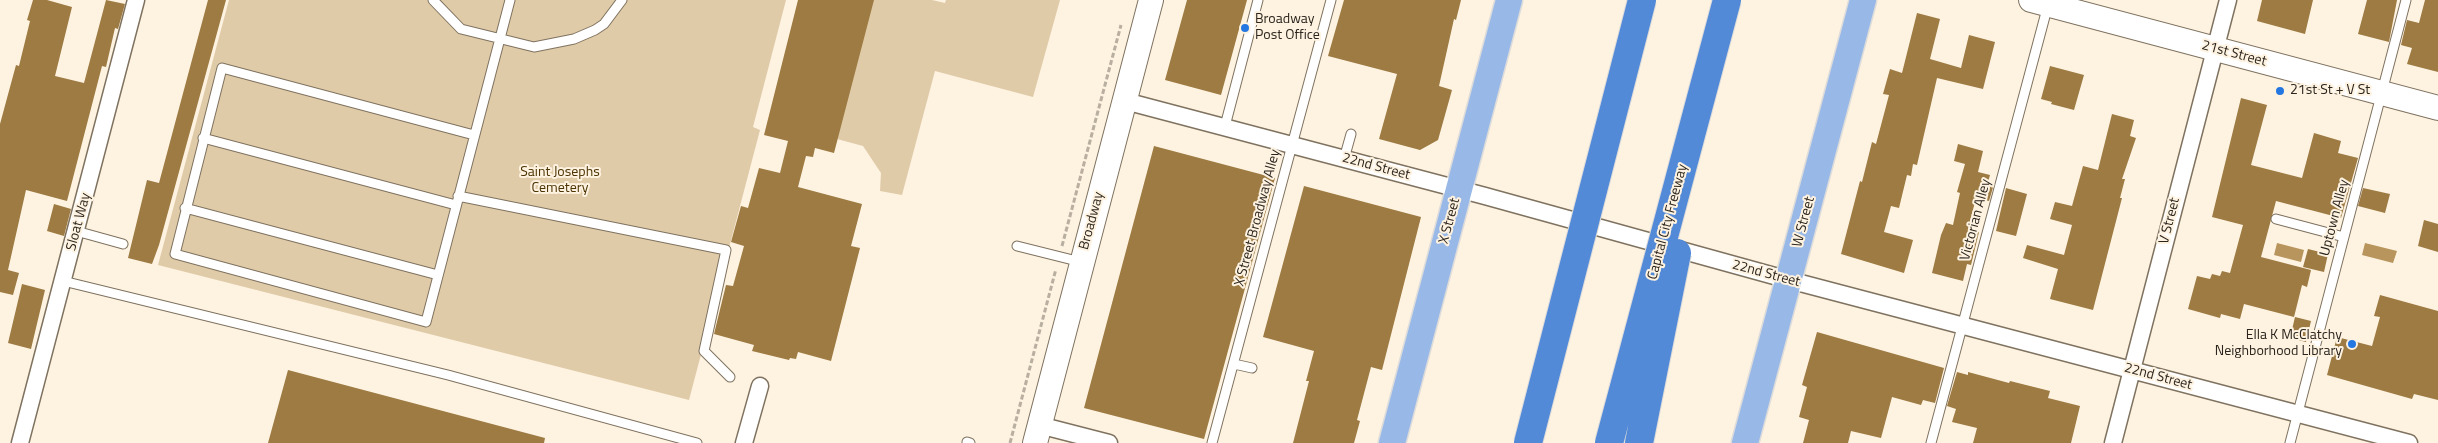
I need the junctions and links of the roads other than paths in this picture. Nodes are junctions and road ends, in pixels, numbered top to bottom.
1 (136, 0) edge
2 (433, 0) edge
3 (510, 0) edge
4 (622, 0) edge
5 (1152, 0) edge
6 (1258, 0) edge
7 (1332, 0) edge
8 (1510, 0) edge
9 (1642, 0) edge
10 (1728, 0) edge
11 (1863, 0) edge
12 (2228, 0) edge
13 (2406, 0) edge
14 (2039, 2) edge
15 (499, 38) junction
16 (2215, 49) junction
17 (2382, 93) junction
18 (1125, 101) junction
19 (2438, 108) edge
20 (1225, 126) junction
21 (1351, 134) dead end
22 (474, 135) junction
23 (203, 138) junction
24 (1291, 145) junction
25 (1344, 159) junction
26 (1459, 189) junction
27 (457, 201) junction
28 (185, 208) junction
29 (2276, 219) dead end
30 (76, 231) junction
31 (2344, 237) junction
32 (123, 244) dead end
33 (1017, 246) dead end
34 (1070, 259) junction
35 (438, 275) junction
36 (1789, 280) junction
37 (63, 281) junction
38 (1962, 326) junction
39 (1234, 364) junction
40 (1252, 368) dead end
41 (2132, 370) junction
42 (730, 377) dead end
43 (760, 386) dead end
44 (2297, 414) junction
45 (1037, 434) edge
46 (20, 443) edge
47 (697, 443) edge
48 (744, 443) edge
49 (1106, 443) edge
50 (1212, 443) edge
51 (1392, 443) edge
52 (1528, 443) edge
53 (1609, 443) edge
54 (1638, 443) edge
55 (1745, 443) edge
56 (1931, 443) edge
57 (2113, 443) edge
58 (2290, 443) edge
59 (2409, 443) edge

1 - 30 street, Sloat Way
2 - 15 lane
3 - 15 lane
4 - 15 lane
5 - 18 main road, Broadway
6 - 20 lane
7 - 24 lane, X Street Broadway Alley
8 - 26 main road, X Street
9 - 52 highway, bridge
10 - 53 highway, Capital City Freeway, bridge
10 - 54 highway, Capital City Freeway, bridge
11 - 36 main road, W Street
12 - 16 street, V Street
13 - 17 lane, Uptown Alley
14 - 16 main road, 21st Street
14 - 38 lane, Victorian Alley
15 - 22 lane
16 - 17 main road, 21st Street
16 - 41 street, V Street
17 - 19 main road, 21st Street
17 - 31 lane, Uptown Alley
18 - 20 street, 22nd Street
18 - 34 main road, Broadway
20 - 24 street, 22nd Street
21 - 25 lane
22 - 23 lane
22 - 27 lane
23 - 27 lane
23 - 28 lane
24 - 25 street, 22nd Street
24 - 39 lane, X Street Broadway Alley
25 - 26 street, 22nd Street
26 - 36 street, 22nd Street
26 - 51 main road, X Street
27 - 35 lane
27 - 42 lane
28 - 35 lane
28 - 35 lane
29 - 31 lane
30 - 32 lane
30 - 37 street, Sloat Way
31 - 44 lane, Uptown Alley
33 - 34 lane
34 - 45 main road, Broadway
36 - 38 street, 22nd Street
36 - 55 main road, W Street
37 - 46 street, Sloat Way
37 - 47 lane
38 - 41 street, 22nd Street
38 - 56 lane, Victorian Alley
39 - 40 lane
39 - 50 lane, X Street Broadway Alley
41 - 44 street, 22nd Street
41 - 57 street, V Street
43 - 48 street
44 - 58 lane, Uptown Alley
44 - 59 street, 22nd Street
45 - 49 street

